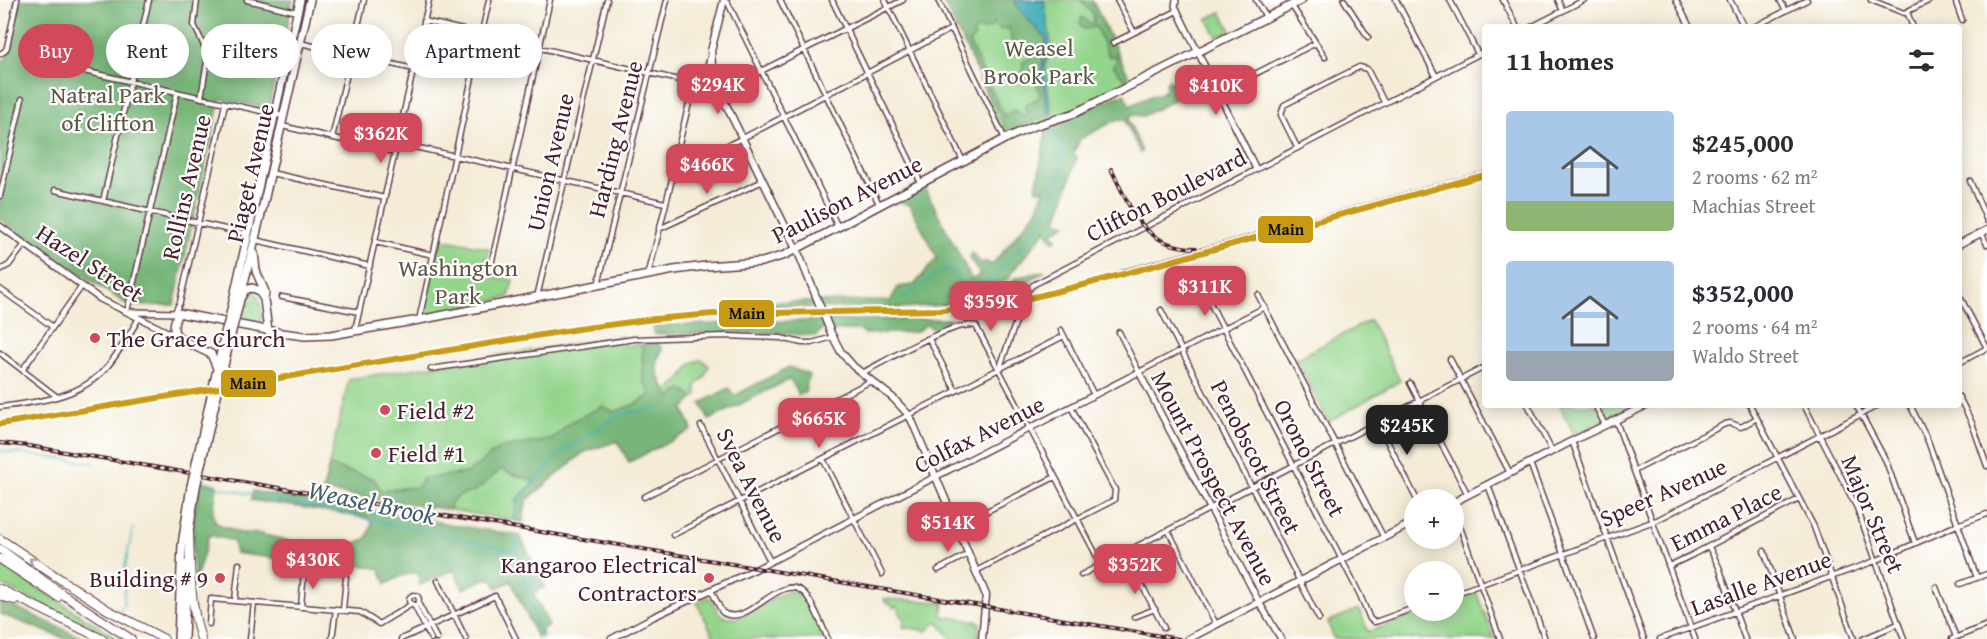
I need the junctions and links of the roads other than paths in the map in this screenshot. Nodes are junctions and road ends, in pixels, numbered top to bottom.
1 (17, 0) edge
2 (149, 0) edge
3 (197, 0) edge
4 (247, 0) edge
5 (300, 0) edge
6 (310, 0) edge
7 (364, 0) edge
8 (429, 0) edge
9 (489, 0) edge
10 (550, 0) edge
11 (607, 0) edge
12 (667, 0) edge
13 (724, 0) edge
14 (780, 0) edge
15 (832, 0) edge
16 (885, 0) edge
17 (903, 0) edge
18 (938, 0) edge
19 (1117, 0) edge
20 (1176, 0) edge
21 (1256, 0) edge
22 (1302, 0) edge
23 (1344, 0) edge
24 (1396, 0) edge
25 (1450, 0) edge
26 (1503, 0) edge
27 (1558, 0) edge
28 (1584, 0) edge
29 (1676, 0) edge
30 (1730, 0) edge
31 (1780, 0) edge
32 (1807, 0) edge
33 (1871, 0) edge
34 (1930, 0) edge
35 (1955, 0) edge
36 (1291, 5) junction
37 (889, 7) junction
38 (1563, 10) junction
39 (1177, 11) junction
40 (1786, 11) junction
41 (298, 12) junction
42 (1907, 12) junction
43 (1267, 18) junction
44 (1962, 20) dead end
45 (424, 21) junction
46 (359, 24) edge
47 (423, 24) edge
48 (437, 24) edge
49 (484, 24) edge
50 (1515, 24) edge
51 (1537, 24) edge
52 (1688, 24) edge
53 (1742, 24) edge
54 (1760, 24) edge
55 (1912, 24) edge
56 (846, 28) junction
57 (951, 29) junction
58 (1134, 32) junction
59 (1368, 37) dead end
60 (542, 38) edge
61 (300, 43) junction
62 (1113, 43) dead end
63 (1316, 44) junction
64 (311, 46) edge
65 (542, 47) edge
66 (804, 49) junction
67 (711, 51) junction
68 (909, 51) junction
69 (1482, 52) edge
70 (1198, 53) junction
71 (0, 54) edge
72 (1478, 54) junction
73 (1325, 57) dead end
74 (594, 60) junction
75 (762, 70) junction
76 (650, 72) junction
77 (868, 73) junction
78 (94, 74) edge
79 (1208, 76) junction
80 (1436, 76) junction
81 (346, 78) edge
82 (412, 78) edge
83 (472, 78) edge
84 (533, 78) edge
85 (130, 82) junction
86 (694, 83) junction
87 (1237, 83) dead end
88 (702, 85) junction
89 (718, 90) junction
90 (1180, 91) dead end
91 (177, 93) junction
92 (826, 95) junction
93 (201, 98) junction
94 (22, 99) dead end
95 (1384, 102) junction
96 (225, 104) junction
97 (275, 114) junction
98 (284, 116) junction
99 (784, 117) junction
100 (273, 124) junction
101 (281, 126) junction
102 (332, 138) junction
103 (743, 138) junction
104 (1005, 139) junction
105 (397, 143) junction
106 (1297, 147) junction
107 (395, 152) junction
108 (455, 156) junction
109 (676, 156) dead end
110 (963, 161) junction
111 (513, 169) junction
112 (1256, 169) junction
113 (271, 172) junction
114 (564, 181) junction
115 (764, 181) junction
116 (1970, 181) dead end
117 (921, 183) junction
118 (55, 190) dead end
119 (620, 193) junction
120 (0, 196) edge
121 (385, 198) junction
122 (103, 201) junction
123 (665, 203) junction
124 (880, 206) junction
125 (150, 212) junction
126 (1987, 221) edge
127 (198, 223) junction
128 (0, 226) edge
129 (838, 228) junction
130 (659, 229) junction
131 (1984, 231) edge
132 (248, 234) junction
133 (257, 242) junction
134 (375, 242) junction
135 (1962, 242) edge
136 (25, 244) junction
137 (1987, 244) edge
138 (797, 250) junction
139 (433, 255) junction
140 (370, 266) junction
141 (0, 270) edge
142 (489, 274) dead end
143 (648, 276) junction
144 (82, 286) junction
145 (598, 286) junction
146 (0, 289) edge
147 (1206, 295) dead end
148 (1258, 295) dead end
149 (282, 297) dead end
150 (537, 297) junction
151 (264, 299) junction
152 (1962, 301) edge
153 (1265, 307) junction
154 (237, 308) junction
155 (1161, 310) dead end
156 (128, 312) junction
157 (359, 312) junction
158 (176, 313) junction
159 (139, 318) junction
160 (418, 320) junction
161 (231, 325) junction
162 (53, 327) junction
163 (1223, 329) junction
164 (1061, 330) dead end
165 (268, 331) junction
166 (355, 332) junction
167 (1119, 332) dead end
168 (1064, 336) junction
169 (177, 337) junction
170 (833, 337) junction
171 (929, 339) junction
172 (223, 342) junction
173 (1987, 348) edge
174 (204, 350) junction
175 (1181, 350) junction
176 (0, 353) edge
177 (1450, 359) dead end
178 (1962, 361) edge
179 (1482, 368) edge
180 (23, 369) junction
181 (431, 369) dead end
182 (999, 370) junction
183 (219, 372) junction
184 (1139, 372) junction
185 (862, 373) junction
186 (1461, 379) junction
187 (872, 381) junction
188 (1410, 384) dead end
189 (956, 391) junction
190 (1094, 395) junction
191 (56, 396) junction
192 (1420, 401) junction
193 (1962, 403) edge
194 (0, 407) edge
195 (1071, 407) junction
196 (1530, 408) edge
197 (1596, 408) edge
198 (1641, 408) edge
199 (1752, 408) edge
200 (1806, 408) edge
201 (1858, 408) edge
202 (1873, 408) edge
203 (1912, 408) edge
204 (1861, 414) junction
205 (909, 416) junction
206 (1757, 418) junction
207 (1616, 420) junction
208 (1378, 423) junction
209 (1605, 425) junction
210 (701, 426) dead end
211 (1030, 428) junction
212 (1820, 436) junction
213 (1572, 441) junction
214 (1336, 444) junction
215 (1552, 451) junction
216 (1778, 458) junction
217 (717, 459) junction
218 (823, 459) junction
219 (1530, 463) junction
220 (1294, 466) junction
221 (1987, 466) edge
222 (1634, 471) junction
223 (1510, 473) junction
224 (935, 477) junction
225 (1056, 477) junction
226 (1488, 484) junction
227 (194, 486) junction
228 (1252, 487) junction
229 (1411, 489) edge
230 (1468, 495) junction
231 (644, 497) dead end
232 (1464, 497) edge
233 (1800, 499) junction
234 (739, 502) junction
235 (1210, 508) junction
236 (1987, 514) edge
237 (854, 518) junction
238 (1078, 520) junction
239 (1652, 522) junction
240 (1957, 525) junction
241 (957, 527) junction
242 (1404, 527) edge
243 (1168, 530) junction
244 (189, 533) junction
245 (673, 535) dead end
246 (1384, 538) junction
247 (1607, 538) junction
248 (0, 539) edge
249 (1464, 540) edge
250 (1915, 543) junction
251 (1709, 547) junction
252 (0, 549) edge
253 (1764, 551) dead end
254 (1125, 552) junction
255 (969, 554) junction
256 (1563, 554) junction
257 (0, 559) edge
258 (1342, 559) junction
259 (770, 561) junction
260 (1875, 561) junction
261 (239, 564) dead end
262 (1101, 564) junction
263 (1669, 566) junction
264 (938, 570) dead end
265 (1519, 570) junction
266 (976, 571) junction
267 (304, 572) dead end
268 (882, 574) dead end
269 (1987, 574) edge
270 (1081, 575) dead end
271 (346, 577) dead end
272 (1832, 577) junction
273 (1977, 578) junction
274 (438, 581) dead end
275 (1300, 581) junction
276 (1479, 584) junction
277 (1960, 584) dead end
278 (1936, 587) dead end
279 (0, 589) edge
280 (711, 590) junction
281 (1464, 590) edge
282 (0, 596) edge
283 (1780, 596) junction
284 (235, 601) junction
285 (1259, 602) junction
286 (254, 603) junction
287 (301, 606) junction
288 (38, 608) junction
289 (336, 609) junction
290 (1155, 609) junction
291 (343, 610) junction
292 (1404, 611) edge
293 (1735, 612) junction
294 (454, 614) junction
295 (1134, 617) dead end
296 (1319, 619) dead end
297 (209, 624) dead end
298 (1216, 624) junction
299 (1898, 624) junction
300 (1987, 625) edge
301 (428, 626) junction
302 (1164, 628) dead end
303 (1691, 628) junction
304 (1954, 638) edge
305 (102, 639) edge
306 (122, 639) edge
307 (131, 639) edge
308 (164, 639) edge
309 (178, 639) edge
310 (184, 639) edge
311 (201, 639) edge
312 (250, 639) edge
313 (332, 639) edge
314 (401, 639) edge
315 (431, 639) edge
316 (437, 639) edge
317 (465, 639) edge
318 (516, 639) edge
319 (611, 639) edge
320 (828, 639) edge
321 (982, 639) edge
322 (1188, 639) edge
323 (1281, 639) edge
324 (1500, 639) edge
325 (1545, 639) edge
326 (1594, 639) edge
327 (1644, 639) edge
328 (1660, 639) edge
329 (1695, 639) edge
330 (1745, 639) edge
331 (1796, 639) edge
332 (1854, 639) edge
333 (1863, 639) edge
334 (1904, 639) edge

1 - 71 street
2 - 85 street
3 - 93 street
4 - 41 street
5 - 41 main road, Piaget Avenue
6 - 61 main road, Piaget Avenue
7 - 46 street
8 - 45 street
9 - 49 street
10 - 60 street
11 - 74 street, Union Avenue
12 - 76 street, Harding Avenue
13 - 67 main road
13 - 75 street
14 - 66 street
15 - 56 street
16 - 37 street
17 - 37 street
18 - 57 street
19 - 58 street
20 - 39 street
21 - 43 street
22 - 36 main road, Paulison Avenue
23 - 59 street
24 - 80 street
25 - 72 street
26 - 50 street
27 - 38 street
28 - 38 street
29 - 52 street
30 - 53 street
31 - 40 street
32 - 40 street
33 - 42 street
34 - 42 street
35 - 44 street
36 - 43 main road, Paulison Avenue
36 - 63 street
37 - 56 street
37 - 68 street
38 - 51 street
39 - 58 street
39 - 70 street
40 - 54 street
41 - 97 main road, Piaget Avenue
42 - 55 street
43 - 70 main road, Paulison Avenue
45 - 47 street
45 - 48 street
56 - 66 street
56 - 77 street
57 - 68 street
57 - 104 street
58 - 62 street
61 - 64 street
61 - 98 main road, Piaget Avenue
63 - 73 street
63 - 87 street
65 - 74 street
66 - 75 street
66 - 92 street
67 - 88 street
67 - 89 main road
68 - 77 street
68 - 110 street
69 - 72 street, Clifton Boulevard
70 - 79 street
70 - 104 main road, Paulison Avenue
72 - 80 street, Clifton Boulevard
74 - 76 street
74 - 114 street, Union Avenue
75 - 89 street
75 - 99 street
76 - 86 street
76 - 119 street, Harding Avenue
77 - 92 street
77 - 117 street
78 - 85 street
79 - 90 street
79 - 112 street
80 - 95 street, Clifton Boulevard
81 - 102 street
82 - 105 street
83 - 108 street
84 - 111 street
85 - 91 street
85 - 122 street
86 - 88 street
86 - 109 street
88 - 89 street
89 - 103 main road
91 - 93 street
91 - 125 street
92 - 99 street
92 - 124 street
93 - 96 street
94 - 120 street
95 - 106 street, Clifton Boulevard
95 - 106 street
96 - 97 street
96 - 127 street, Rollins Avenue
97 - 98 street
97 - 100 main road, Piaget Avenue
98 - 101 main road, Piaget Avenue
99 - 103 street
99 - 129 street
100 - 101 street
100 - 132 main road, Piaget Avenue
101 - 102 street
101 - 113 main road, Piaget Avenue
102 - 107 street
103 - 115 main road
103 - 123 street
104 - 110 main road, Paulison Avenue
105 - 107 street
105 - 108 street
106 - 112 street, Clifton Boulevard
107 - 121 street
108 - 111 street
108 - 139 street
110 - 117 main road, Paulison Avenue
111 - 114 street
111 - 142 street
112 - 182 street, Clifton Boulevard
113 - 121 street
113 - 133 main road, Piaget Avenue
114 - 119 street
114 - 150 street, Union Avenue
115 - 130 street
115 - 138 main road
116 - 126 street
117 - 124 main road, Paulison Avenue
118 - 122 street
119 - 123 street
119 - 145 street, Harding Avenue
121 - 134 street
122 - 125 street
123 - 130 street
124 - 129 main road, Paulison Avenue
125 - 127 street
125 - 156 street
127 - 132 street
127 - 158 street, Rollins Avenue
128 - 136 street, Hazel Street
129 - 138 main road, Paulison Avenue
130 - 143 street
131 - 135 main road
131 - 137 street
132 - 161 main road, Piaget Avenue
133 - 140 street
133 - 151 main road
133 - 154 main road, Piaget Avenue
134 - 139 street
134 - 140 street
136 - 141 street
136 - 144 street, Hazel Street
138 - 143 main road, Paulison Avenue
138 - 170 main road
139 - 160 street
140 - 157 street
143 - 145 main road, Paulison Avenue
144 - 156 street, Hazel Street
144 - 162 street
145 - 150 main road, Paulison Avenue
146 - 162 street
147 - 163 street, Orono Street
148 - 153 street
149 - 157 street
150 - 160 main road, Paulison Avenue
151 - 154 main road
151 - 165 main road
152 - 173 street
153 - 163 street, Colfax Avenue
153 - 214 street
154 - 161 main road, Piaget Avenue
155 - 175 street, Penobscot Street
156 - 158 street
156 - 159 street, Hazel Street
157 - 166 street
158 - 161 main road, Paulison Avenue
158 - 169 main road, Rollins Avenue
159 - 169 street, Hazel Street
159 - 191 street
160 - 166 main road, Paulison Avenue
161 - 165 main road, Paulison Avenue
161 - 172 main road
161 - 183 main road
162 - 180 street
163 - 175 street, Colfax Avenue
163 - 220 street, Orono Street
164 - 168 street
165 - 166 main road, Paulison Avenue
167 - 184 street, Mount Prospect Avenue
168 - 182 street
168 - 190 street
169 - 174 main road, Hazel Street
170 - 181 street
170 - 185 main road
171 - 182 street
171 - 185 street
171 - 189 street
172 - 174 main road
172 - 183 main road
173 - 178 street
174 - 183 main road
175 - 184 street, Colfax Avenue
175 - 228 street, Penobscot Street
176 - 180 street
177 - 186 street
179 - 186 street
180 - 191 street
182 - 189 street
182 - 211 street
183 - 227 main road, bridge
184 - 190 street, Colfax Avenue
184 - 235 street, Mount Prospect Avenue
185 - 187 main road
186 - 192 street
186 - 223 street
187 - 205 main road
187 - 217 street
188 - 192 street
189 - 205 street
190 - 195 street, Colfax Avenue
191 - 194 street
192 - 208 street
192 - 230 street
193 - 221 street
195 - 211 street, Colfax Avenue
195 - 238 street
196 - 215 street
197 - 209 street
198 - 207 main road
199 - 206 street
200 - 212 street, Major Street
201 - 204 street
202 - 204 street, Speer Avenue
203 - 240 street
204 - 212 street, Speer Avenue
204 - 250 street
205 - 218 street
205 - 224 main road
206 - 216 street
206 - 222 street
207 - 209 main road
207 - 222 street
208 - 214 street
208 - 229 street
209 - 213 main road
210 - 217 street, Svea Avenue
211 - 224 street, Colfax Avenue
211 - 225 street
212 - 216 street, Speer Avenue
212 - 260 street, Major Street
213 - 215 main road
213 - 247 street
214 - 220 street
214 - 246 street
215 - 219 main road
216 - 233 street
216 - 239 street, Speer Avenue
217 - 231 street
217 - 234 street, Svea Avenue
218 - 234 street
218 - 237 street
219 - 223 main road
219 - 256 street
220 - 228 street
220 - 258 street, Orono Street
222 - 239 street
223 - 226 main road
224 - 237 street, Colfax Avenue
224 - 241 main road
225 - 238 street
225 - 241 street
226 - 230 main road
226 - 265 street
227 - 244 main road
227 - 309 main road
228 - 235 street
228 - 275 street, Penobscot Street
230 - 232 main road
233 - 251 street, Emma Place
233 - 272 street
234 - 245 street
234 - 259 street, Svea Avenue
235 - 243 street
235 - 285 street, Mount Prospect Avenue
236 - 240 street, Lasalle Avenue
237 - 259 street, Colfax Avenue
237 - 268 street
238 - 262 street
238 - 266 street
239 - 247 street, Speer Avenue
239 - 263 street
240 - 250 street, Lasalle Avenue
240 - 273 street
241 - 255 main road
242 - 246 main road
243 - 254 street
243 - 298 street
244 - 310 main road
244 - 311 highway
246 - 258 main road
247 - 256 street, Speer Avenue
247 - 327 street
308 -> 248 highway
249 - 276 street
250 - 260 street, Lasalle Avenue
251 - 263 street, Emma Place
251 - 293 street
252 - 307 highway
253 - 283 street
254 - 262 street
254 - 290 street
255 - 264 street
255 - 266 main road
256 - 265 street, Speer Avenue
256 - 326 street
257 - 306 highway
258 - 275 main road
258 - 292 street, Orono Street
259 - 280 street, Colfax Avenue
260 - 272 street, Lasalle Avenue
260 - 299 street, Major Street
261 - 284 street
262 - 270 street
263 - 303 street
265 - 276 street, Speer Avenue
265 - 325 street
266 - 321 main road
267 - 287 street
269 - 273 street
271 - 291 street
272 - 283 street, Lasalle Avenue
272 - 332 street
273 - 277 street
274 - 294 street
275 - 285 main road
275 - 296 street, Penobscot Street
276 - 281 street, Speer Avenue
276 - 324 street
278 - 304 street
279 - 288 highway
280 - 319 street, Colfax Avenue
280 - 320 street
282 - 288 highway
283 - 293 street, Lasalle Avenue
283 - 331 street
284 - 286 street
284 - 297 street
285 - 298 main road
285 - 323 street, Mount Prospect Avenue
286 - 287 street
286 - 312 street
287 - 289 street
288 - 305 highway
289 - 291 street
289 - 313 street
290 - 295 street
290 - 302 street
291 - 301 street
293 - 303 street, Lasalle Avenue
293 - 330 street
294 - 301 street
294 - 317 street
294 - 318 street
298 - 322 main road
299 - 333 street
299 - 334 street, Major Street
300 - 304 street
301 - 314 street
301 - 315 street
301 - 316 street
303 - 328 street, Lasalle Avenue
303 - 329 street

